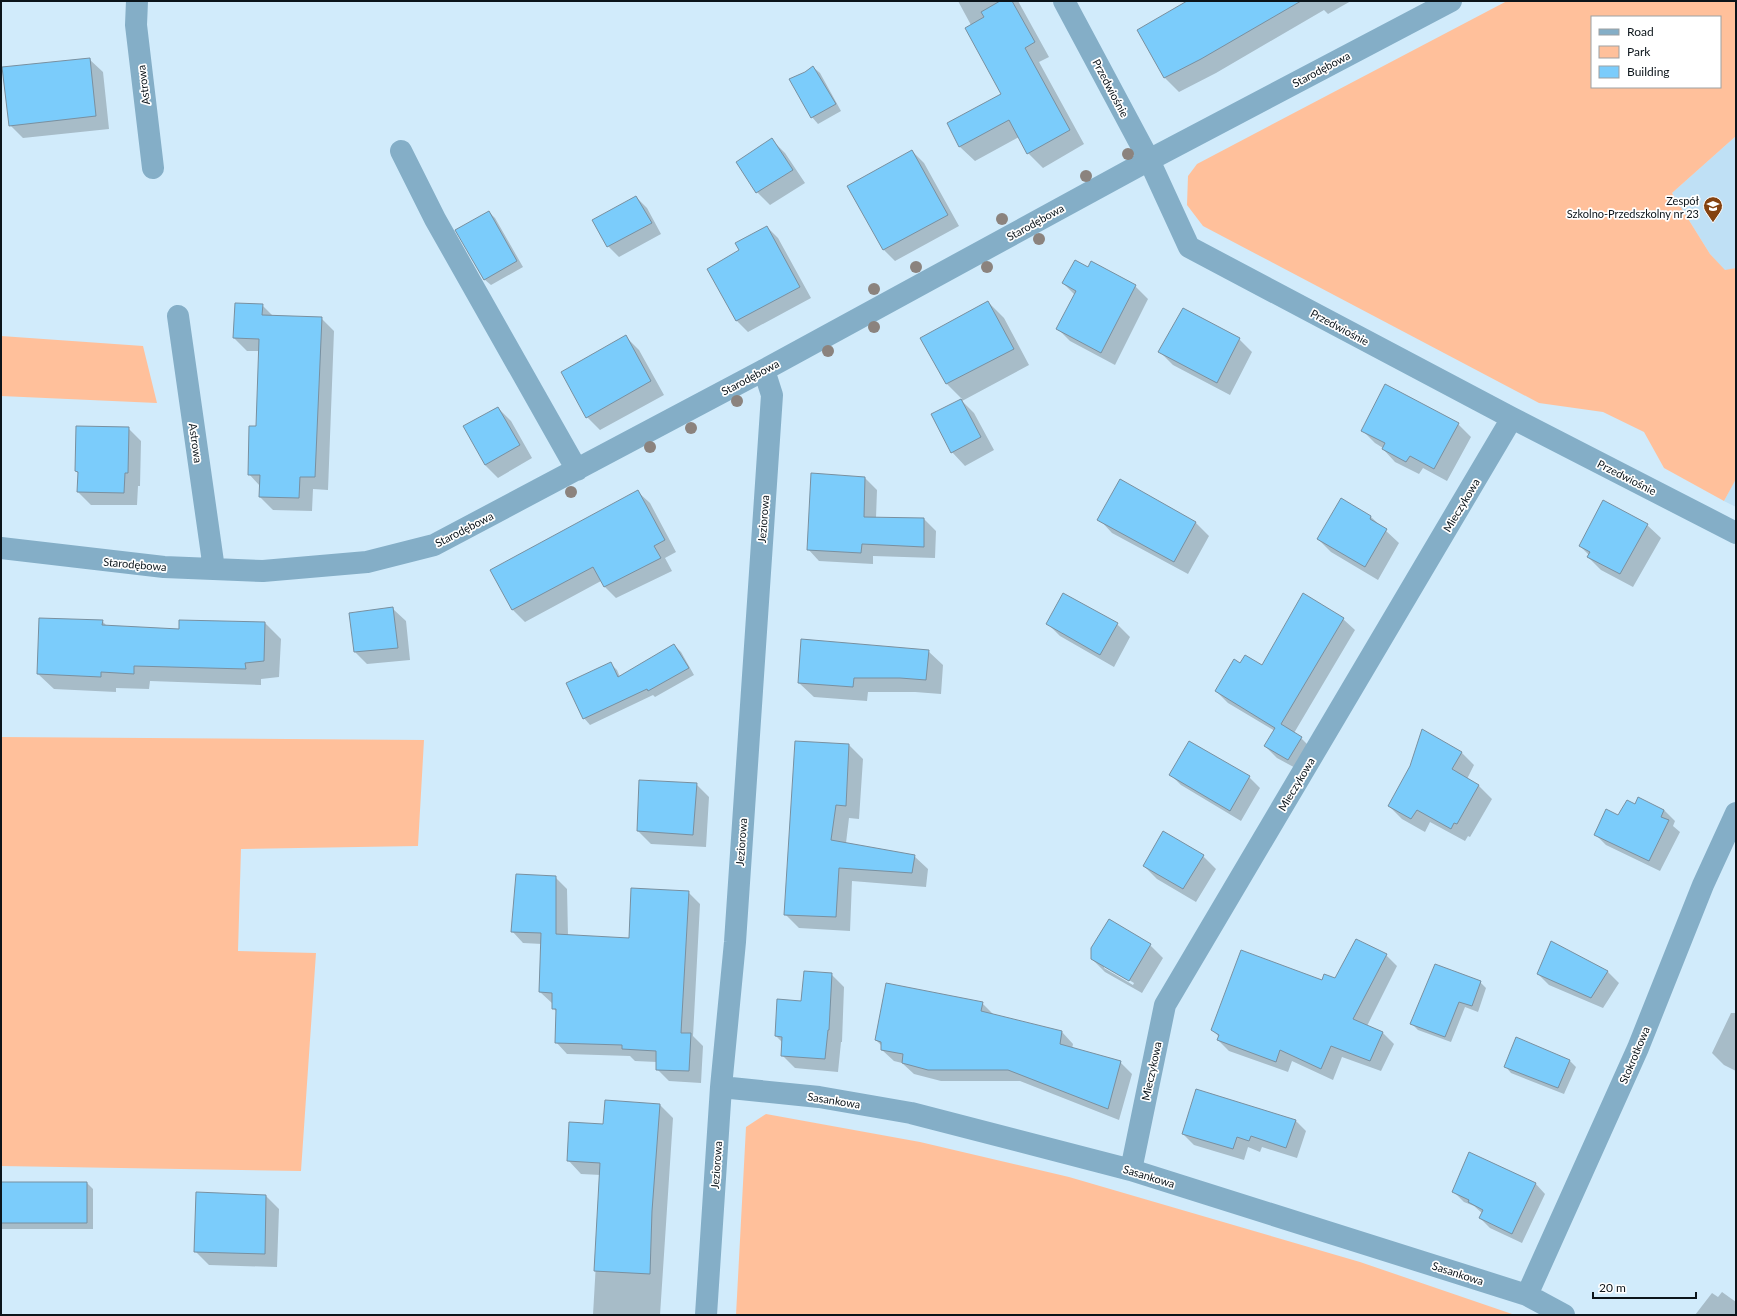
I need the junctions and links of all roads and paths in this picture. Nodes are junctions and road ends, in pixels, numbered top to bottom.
1 (137, 1) edge
2 (1064, 1) edge
3 (1451, 1) edge
4 (401, 151) dead end
5 (1150, 160) junction
6 (153, 168) dead end
7 (178, 316) dead end
8 (764, 370) junction
9 (1512, 418) junction
10 (577, 470) junction
11 (1736, 533) edge
12 (1, 548) edge
13 (214, 569) junction
14 (1736, 813) edge
15 (721, 1087) junction
16 (1131, 1170) junction
17 (1527, 1295) junction
18 (706, 1315) edge
19 (1564, 1315) edge

1 - 6 street, Astrowa
2 - 5 street, Przedwiośnie
3 - 5 street, Starodębowa
4 - 10 street
5 - 8 street, Starodębowa
5 - 9 street, Przedwiośnie
7 - 13 street, Astrowa
8 - 10 street, Starodębowa
8 - 15 street, Jeziorowa
9 - 11 street, Przedwiośnie
9 - 16 street, Mieczykowa
10 - 13 street, Starodębowa
12 - 13 street, Starodębowa
14 - 17 street, Stokrotkowa
15 - 16 street, Sasankowa
15 - 18 street, Jeziorowa
16 - 17 street, Sasankowa
17 - 19 street, Sasankowa

